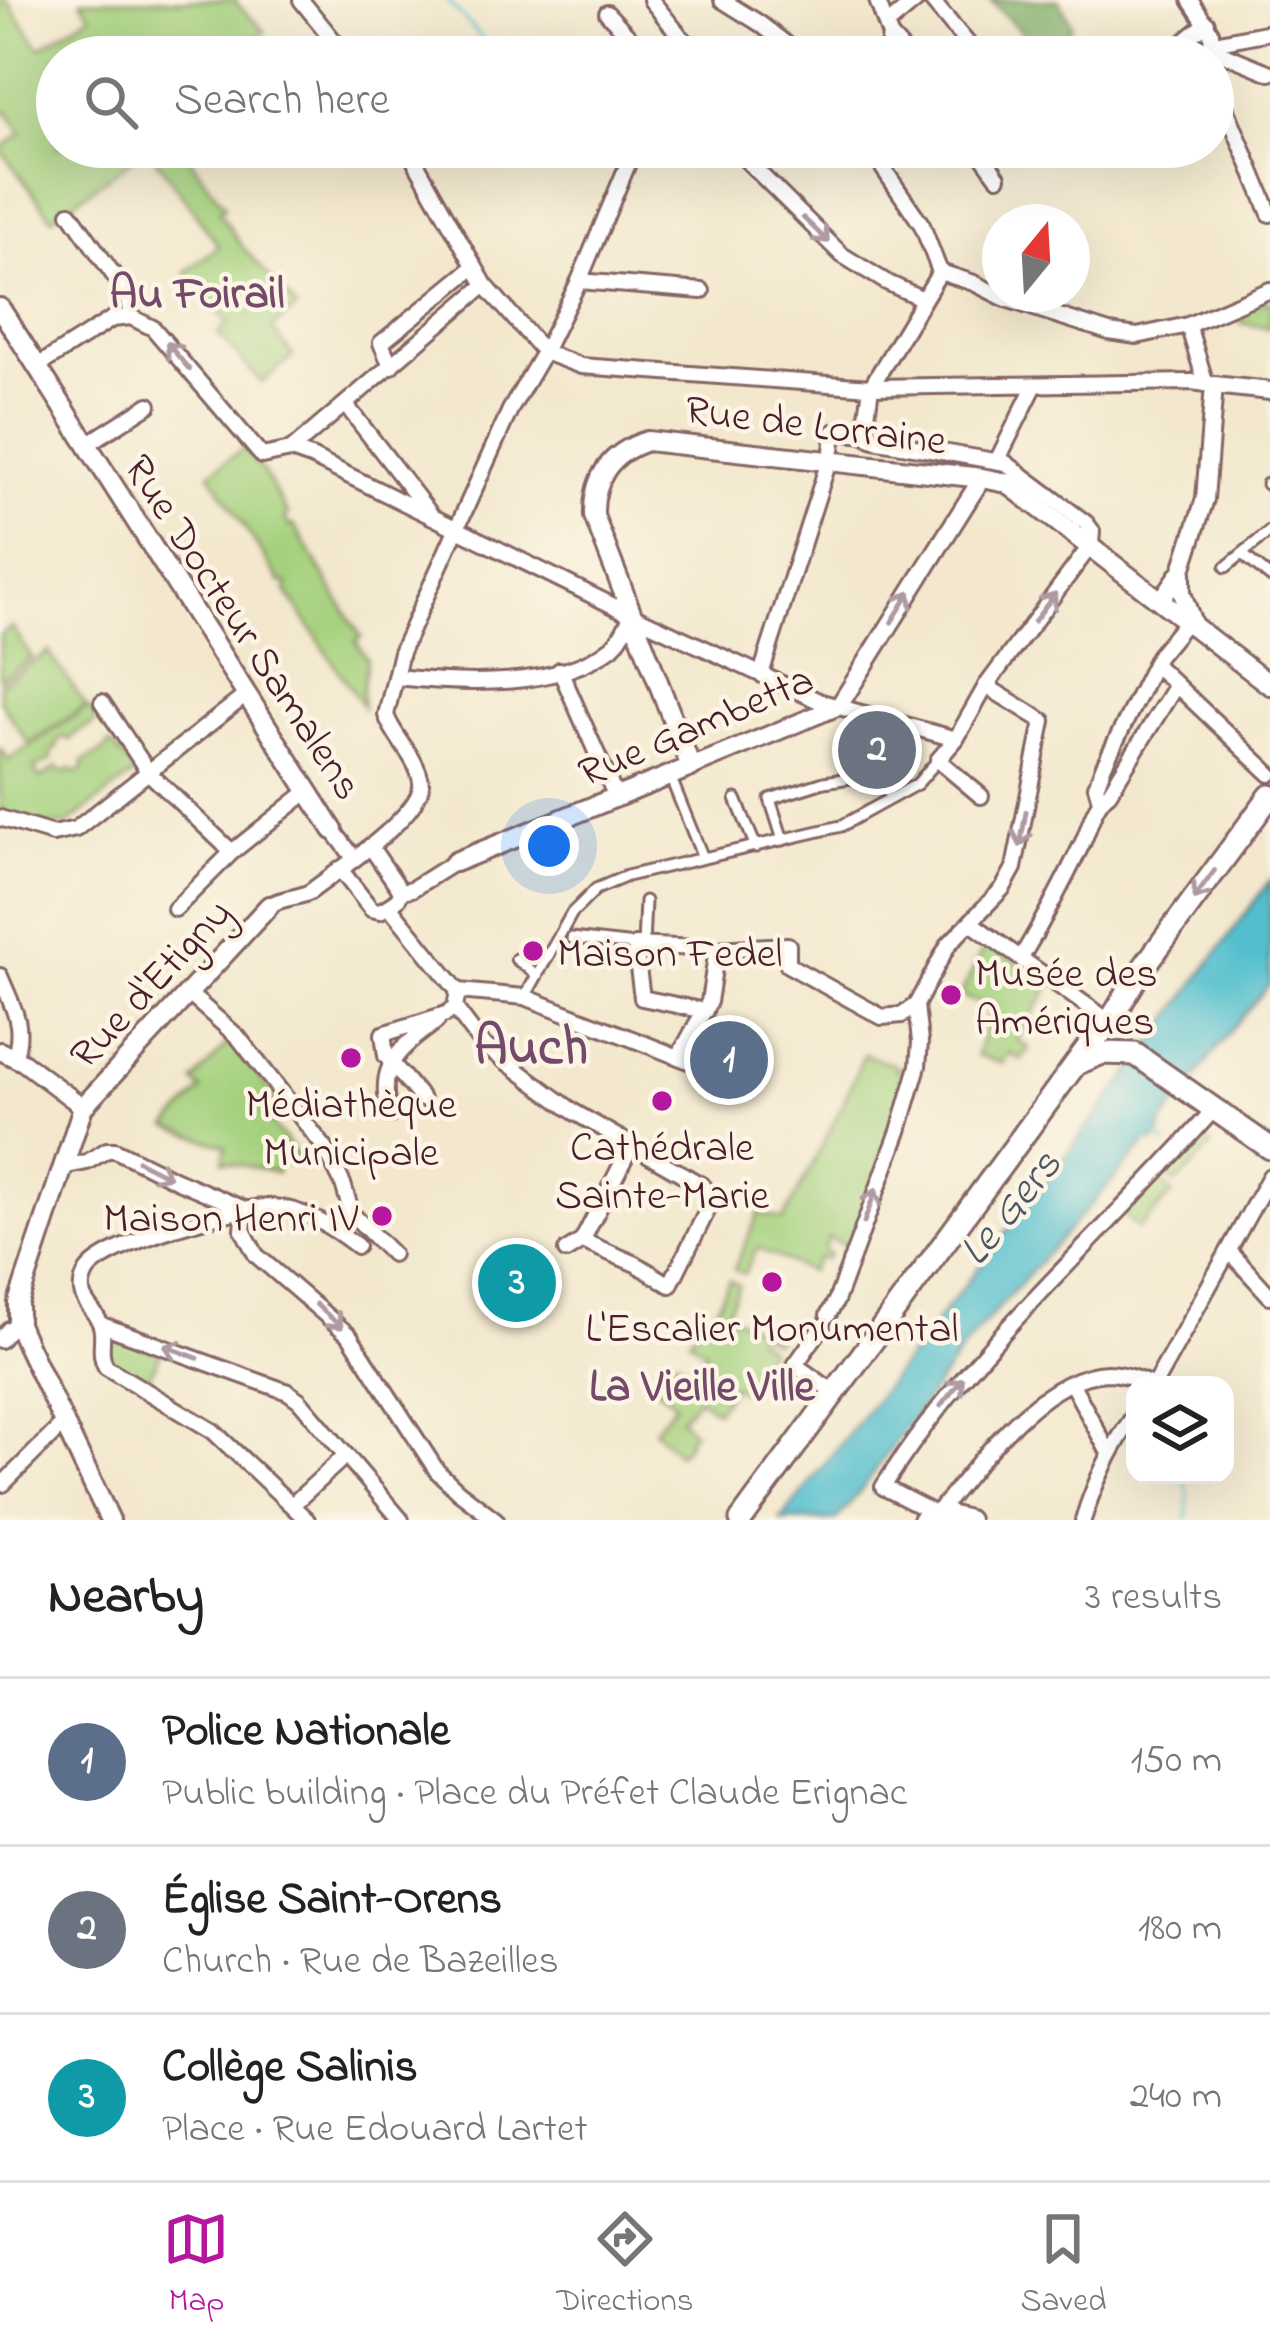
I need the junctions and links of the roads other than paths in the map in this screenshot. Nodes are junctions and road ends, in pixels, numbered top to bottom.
1 (301, 0) edge
2 (652, 0) edge
3 (722, 0) edge
4 (877, 0) edge
5 (917, 0) edge
6 (931, 0) edge
7 (1190, 0) edge
8 (607, 13) dead end
9 (1207, 23) junction
10 (889, 30) junction
11 (1270, 32) edge
12 (330, 36) edge
13 (628, 36) edge
14 (681, 36) edge
15 (775, 36) edge
16 (888, 36) edge
17 (893, 36) edge
18 (961, 36) edge
19 (1191, 36) edge
20 (1211, 36) edge
21 (1234, 41) edge
22 (1234, 56) edge
23 (1270, 73) edge
24 (1234, 127) edge
25 (419, 168) edge
26 (626, 168) edge
27 (754, 168) edge
28 (883, 168) edge
29 (991, 168) edge
30 (998, 177) dead end
31 (70, 213) dead end
32 (1270, 214) edge
33 (927, 235) junction
34 (472, 263) junction
35 (940, 272) junction
36 (579, 281) junction
37 (974, 283) junction
38 (485, 285) junction
39 (1270, 290) edge
40 (702, 291) dead end
41 (923, 299) junction
42 (131, 317) junction
43 (3, 319) edge
44 (1188, 325) junction
45 (544, 352) junction
46 (391, 366) junction
47 (36, 367) junction
48 (1210, 384) junction
49 (1035, 385) junction
50 (871, 387) junction
51 (1270, 391) edge
52 (148, 405) dead end
53 (346, 405) junction
54 (867, 435) junction
55 (81, 438) junction
56 (291, 450) junction
57 (832, 450) dead end
58 (997, 461) junction
59 (826, 470) dead end
60 (982, 478) junction
61 (434, 518) junction
62 (457, 529) junction
63 (1270, 531) edge
64 (1091, 545) junction
65 (1242, 554) junction
66 (1226, 567) dead end
67 (1182, 569) junction
68 (1270, 577) edge
69 (1138, 582) junction
70 (1161, 600) junction
71 (632, 615) junction
72 (1191, 624) junction
73 (386, 660) dead end
74 (1154, 664) junction
75 (560, 670) junction
76 (760, 674) junction
77 (396, 676) junction
78 (1176, 685) junction
79 (1270, 685) edge
80 (986, 686) junction
81 (245, 696) junction
82 (102, 702) dead end
83 (839, 706) junction
84 (956, 739) junction
85 (938, 760) junction
86 (691, 767) junction
87 (149, 773) junction
88 (1270, 774) edge
89 (670, 776) junction
90 (307, 792) junction
91 (981, 796) dead end
92 (1270, 796) edge
93 (616, 797) junction
94 (892, 798) junction
95 (736, 799) dead end
96 (1100, 800) junction
97 (0, 818) edge
98 (841, 826) junction
99 (333, 830) joint
100 (783, 840) junction
101 (849, 842) dead end
102 (370, 846) junction
103 (756, 847) junction
104 (232, 852) junction
105 (354, 858) junction
106 (703, 858) junction
107 (455, 862) joint
108 (340, 868) junction
109 (401, 891) junction
110 (645, 901) dead end
111 (269, 906) joint
112 (389, 906) junction
113 (175, 909) dead end
114 (971, 923) junction
115 (572, 938) dead end
116 (639, 945) junction
117 (716, 957) junction
118 (1021, 958) junction
119 (516, 959) dead end
120 (537, 975) junction
121 (0, 976) edge
122 (458, 991) junction
123 (189, 994) junction
124 (525, 997) junction
125 (916, 1005) junction
126 (451, 1011) junction
127 (705, 1011) junction
128 (1117, 1026) junction
129 (7, 1054) edge
130 (1135, 1054) junction
131 (679, 1056) junction
132 (391, 1063) junction
133 (1077, 1063) junction
134 (732, 1078) dead end
135 (422, 1099) dead end
136 (83, 1107) junction
137 (1212, 1108) junction
138 (390, 1115) dead end
139 (631, 1146) junction
140 (1269, 1146) edge
141 (62, 1167) junction
142 (1270, 1176) edge
143 (245, 1209) junction
144 (582, 1240) junction
145 (357, 1246) dead end
146 (1228, 1251) junction
147 (566, 1252) dead end
148 (392, 1254) dead end
149 (1270, 1296) edge
150 (102, 1325) junction
151 (9, 1331) edge
152 (1129, 1376) edge
153 (1158, 1376) edge
154 (1072, 1384) junction
155 (835, 1393) junction
156 (64, 1423) junction
157 (1126, 1427) edge
158 (1108, 1453) junction
159 (346, 1455) junction
160 (3, 1484) dead end
161 (292, 1505) junction
162 (931, 1515) edge
163 (110, 1520) edge
164 (307, 1520) edge
165 (401, 1520) edge
166 (496, 1520) edge
167 (741, 1520) edge
168 (968, 1520) edge
169 (1083, 1520) edge

1 - 12 street
2 - 14 street
3 - 15 street
4 - 10 street
5 - 10 street
6 - 18 street
7 - 9 street
8 - 13 street
9 - 19 street
9 - 20 street
10 - 16 street
10 - 17 street
11 - 21 street
22 - 23 street
24 - 32 street
25 - 34 street
26 - 36 street
27 -> 41 street
28 - 33 street
29 - 30 street
31 - 42 street
33 - 35 street
33 - 37 street
34 - 38 street
34 - 46 street
35 - 37 street
35 - 41 street
36 - 40 street
36 - 45 street
37 - 44 street
38 - 45 street
38 - 46 street
39 - 44 street
41 - 50 street
42 - 47 street
56 -> 42 street
43 - 47 main road, Rue Docteur Samalens
44 - 48 street
45 - 50 street
45 - 62 street
46 - 53 street
47 - 55 main road, Rue Docteur Samalens
48 - 49 street
48 - 51 street
48 - 67 street
49 - 50 street
49 - 58 street
50 - 54 street
52 - 55 street
53 - 56 street
53 - 61 street
54 - 57 street
54 - 58 street
55 - 81 main road, Rue Docteur Samalens
56 - 61 street
58 - 64 street
59 - 76 street
60 - 64 main road, Rue de Lorraine
60 - 71 main road, Rue de Lorraine
83 -> 60 street, Rue Gambetta
61 - 62 street
62 - 71 street
62 - 77 street
63 - 65 street
64 - 69 main road, Rue de Lorraine
80 -> 64 street
65 - 66 street
65 - 68 street
67 - 69 street
67 - 70 street
67 - 72 street
69 - 70 main road, Rue de Lorraine
70 - 72 main road, Rue de Lorraine
71 - 75 street
71 - 76 street
71 - 86 main road, Rue de Lorraine
72 - 74 street
72 - 79 main road
73 - 77 street
74 - 78 street
74 - 96 street
75 - 77 street
75 - 93 street
76 - 83 street
77 - 102 street, Rue d'Etigny
78 - 88 street
78 - 96 street
80 - 84 street
80 -> 114 street
81 - 87 street
81 - 90 main road, Rue Docteur Samalens
82 - 87 street
83 - 84 street
83 - 86 street, Rue Gambetta
84 - 85 street
85 - 91 street
85 - 94 street
86 - 89 main road, Rue Gambetta
87 - 97 street
87 - 104 street
89 - 93 main road, Rue Gambetta
89 - 106 street
90 - 99 main road, Rue Docteur Samalens
90 - 104 street
92 -> 128 main road
93 - 107 main road, Rue Gambetta
94 - 98 street
94 - 100 street
95 - 103 street
96 - 118 street
98 - 100 street
98 - 101 street
99 - 105 street, Rue Docteur Samalens
100 - 103 street
102 - 105 street, Rue d'Etigny
102 - 109 street
103 - 106 street
104 - 113 street
105 - 108 street, Rue d'Etigny
106 - 120 street
107 - 109 street, Rue Gambetta
108 - 111 street, Rue d'Etigny
108 - 112 street
109 - 112 street
110 - 116 street
111 - 123 main road, Rue d'Etigny
112 - 122 street
114 - 118 street
114 - 125 street
115 - 116 street
116 - 117 street
116 - 127 street
117 - 125 street
117 - 127 street
118 - 128 street
119 - 120 street
120 - 124 street
121 - 129 street
122 - 124 street
122 - 126 street
123 - 136 main road, Rue d'Etigny
123 - 148 street
124 - 131 street
155 -> 125 street
126 - 132 street
126 - 132 street
126 - 139 street
127 - 131 street
128 - 130 main road
128 - 133 main road
129 - 136 street
130 - 133 main road
130 - 137 main road
131 - 134 street
132 - 135 street
132 - 138 street
133 - 155 main road
136 - 141 main road, Rue d'Etigny
137 - 140 main road
162 -> 137 street
139 - 144 street
139 - 144 street
141 -> 143 street
141 - 151 main road, Rue d'Etigny
142 - 146 street
143 - 145 street
143 - 150 street
143 -> 166 street
144 - 147 street
146 - 149 street
146 - 153 street
159 -> 150 street
150 - 161 street
151 - 156 main road
152 - 154 street
154 - 158 street
154 - 162 street
155 - 167 main road
156 - 160 street
156 - 163 main road
157 - 158 street
158 - 169 street
159 - 161 street
159 - 165 street
161 - 164 street
162 - 168 main road

